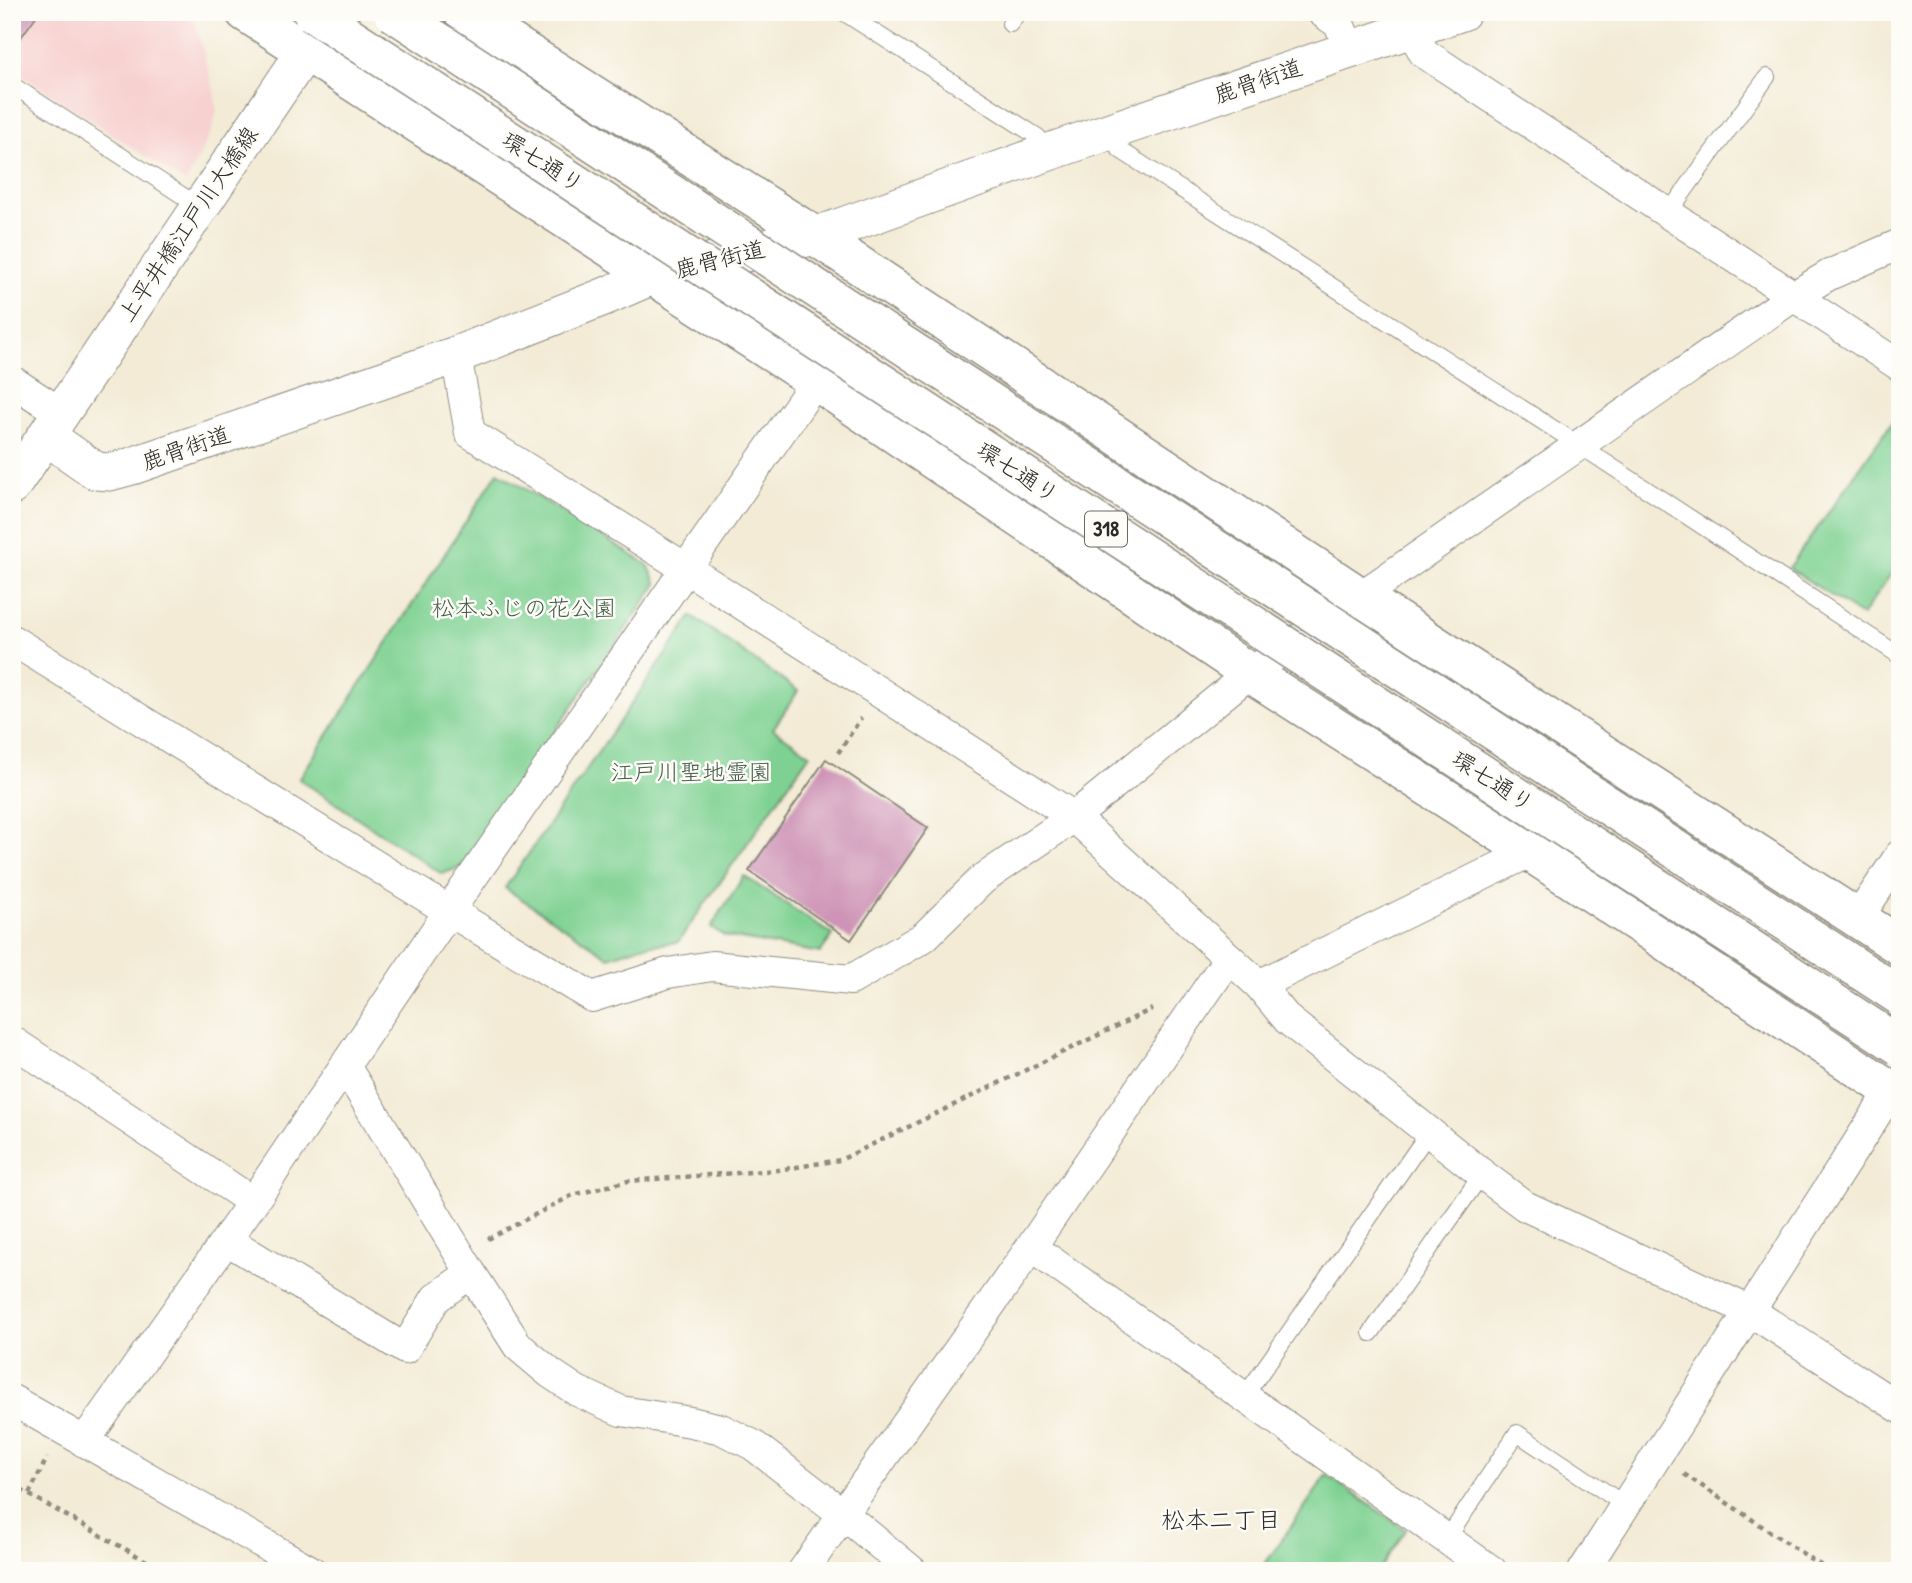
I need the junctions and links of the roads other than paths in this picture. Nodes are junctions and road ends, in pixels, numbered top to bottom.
1 (244, 12) edge
2 (312, 12) edge
3 (332, 12) edge
4 (393, 12) edge
5 (463, 12) edge
6 (843, 12) edge
7 (1462, 12) edge
8 (1340, 25) edge
9 (1411, 29) junction
10 (305, 52) junction
11 (1767, 77) dead end
12 (12, 85) edge
13 (1111, 132) junction
14 (1044, 154) junction
15 (200, 207) junction
16 (1669, 212) junction
17 (815, 236) junction
18 (1900, 244) edge
19 (652, 276) junction
20 (1794, 296) junction
21 (456, 355) junction
22 (1900, 366) edge
23 (12, 381) edge
24 (816, 381) junction
25 (53, 424) junction
26 (1579, 445) junction
27 (12, 486) edge
28 (687, 569) junction
29 (1361, 597) junction
30 (12, 640) edge
31 (1900, 656) edge
32 (1250, 673) junction
33 (1074, 817) junction
34 (1531, 852) junction
35 (1900, 855) edge
36 (449, 911) junction
37 (1858, 918) junction
38 (1900, 946) edge
39 (1229, 958) junction
40 (1259, 985) junction
41 (1900, 996) edge
42 (12, 1041) edge
43 (1900, 1046) edge
44 (345, 1066) junction
45 (1895, 1094) edge
46 (1429, 1132) junction
47 (1482, 1174) junction
48 (253, 1202) junction
49 (227, 1240) junction
50 (1031, 1247) junction
51 (465, 1264) junction
52 (1751, 1311) junction
53 (1371, 1334) dead end
54 (1244, 1397) junction
55 (12, 1399) edge
56 (1900, 1408) edge
57 (84, 1442) junction
58 (1625, 1505) junction
59 (843, 1514) junction
60 (1447, 1539) junction
61 (311, 1571) edge
62 (803, 1571) edge
63 (912, 1571) edge
64 (1492, 1571) edge
65 (1583, 1571) edge

1 - 10 main road
2 - 43 main road, 環七通り / 318, bridge
3 - 10 street, 上平井橋江戸川大橋線
4 - 41 main road, 環七通り / 318, bridge
5 - 17 main road
6 - 14 lane
7 - 9 street, 鹿骨街道
8 - 9 street, 鹿骨街道
8 - 13 street, 鹿骨街道
9 - 16 street
10 - 15 street, 上平井橋江戸川大橋線
10 - 19 main road
11 - 16 lane
12 - 15 lane
13 - 14 street, 鹿骨街道
13 - 26 lane
14 - 17 street, 鹿骨街道
15 - 25 street, 上平井橋江戸川大橋線
16 - 20 street
17 - 19 street, 鹿骨街道
17 - 29 main road
18 - 20 street
19 - 21 street, 鹿骨街道
19 - 24 main road
20 - 22 street
20 - 26 street
21 - 25 street, 鹿骨街道
21 - 28 street
23 - 25 street
24 - 28 street
24 - 32 main road
25 - 27 street
26 - 29 street
26 - 31 lane
28 - 33 street
28 - 36 street
29 - 32 street
29 - 37 main road
30 - 36 street
32 - 33 street
32 - 34 main road
33 - 36 street
33 - 39 street
34 - 40 street
34 - 45 main road
35 - 37 street
36 - 44 street
37 - 38 main road
39 - 40 street
39 - 50 street
40 - 46 street
42 - 48 street
44 - 48 street
44 - 51 street
45 - 52 street
46 - 47 street
46 - 54 lane
47 - 52 street
47 - 53 lane
48 - 49 street
49 - 51 street
49 - 57 street
50 - 54 street
50 - 59 street
51 - 59 street
52 - 56 street
52 - 58 street
54 - 60 street
55 - 57 street
57 - 61 street
58 - 60 lane
58 - 65 street
59 - 62 street
59 - 63 street
60 - 64 street

